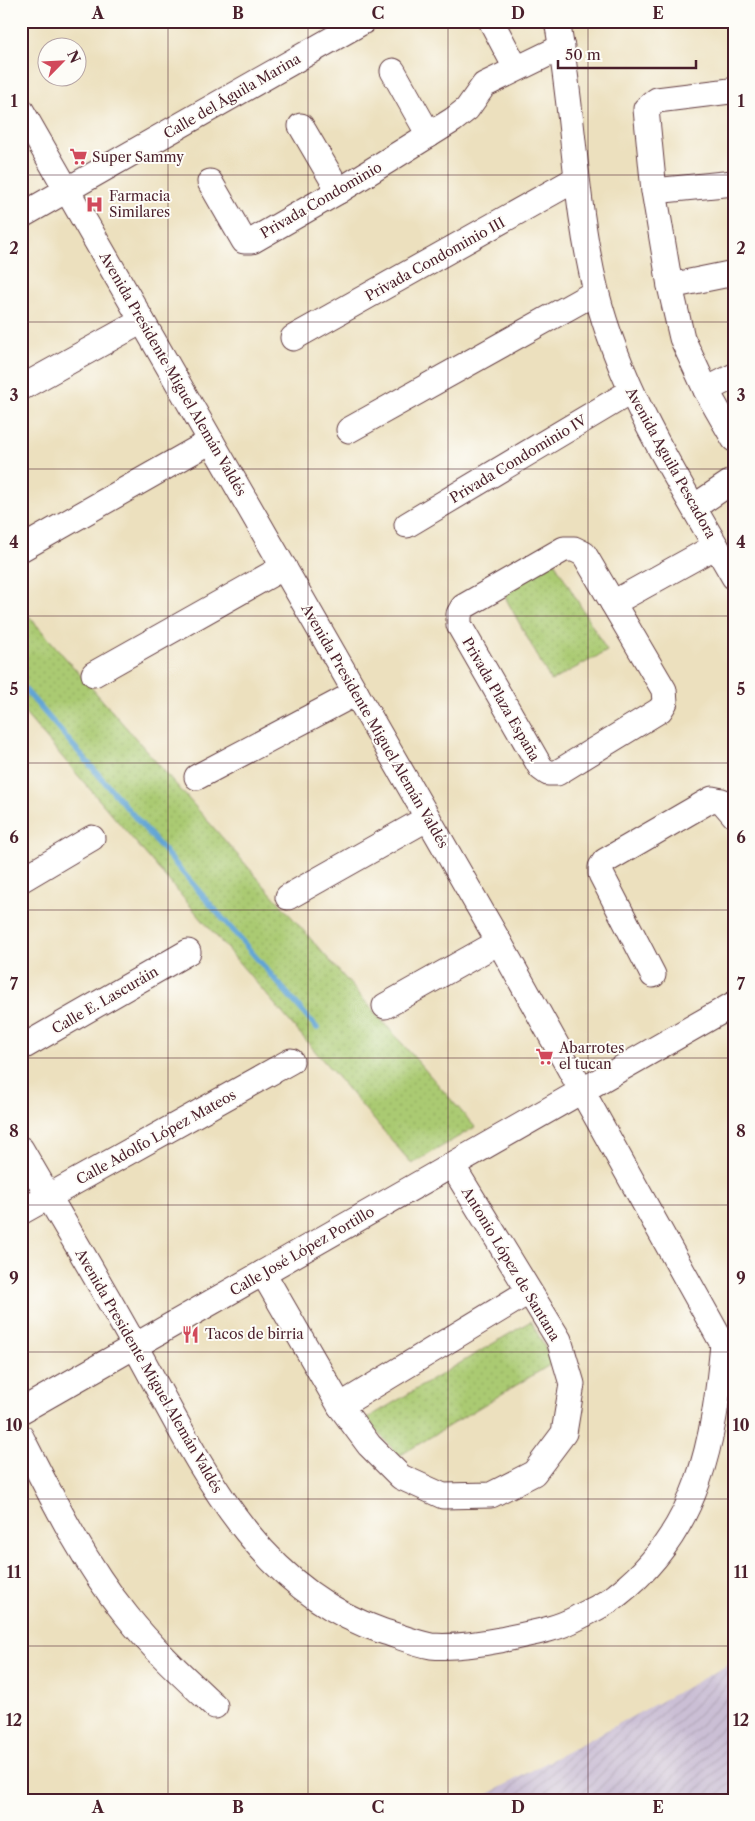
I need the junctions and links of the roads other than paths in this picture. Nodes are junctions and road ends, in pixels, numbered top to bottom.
1 (364, 21) edge
2 (490, 21) edge
3 (557, 21) edge
4 (562, 47) junction
5 (516, 68) junction
6 (393, 71) dead end
7 (730, 91) dead end
8 (21, 110) edge
9 (301, 126) dead end
10 (429, 135) junction
11 (576, 179) junction
12 (210, 182) dead end
13 (734, 183) edge
14 (67, 190) junction
15 (339, 191) junction
16 (654, 191) junction
17 (21, 216) edge
18 (734, 273) edge
19 (670, 286) junction
20 (596, 292) junction
21 (142, 321) junction
22 (293, 338) dead end
23 (734, 376) edge
24 (21, 388) edge
25 (706, 390) junction
26 (630, 392) junction
27 (348, 430) dead end
28 (734, 439) edge
29 (211, 441) junction
30 (734, 480) edge
31 (694, 507) junction
32 (406, 525) dead end
33 (716, 546) junction
34 (21, 549) edge
35 (284, 567) junction
36 (734, 577) edge
37 (613, 603) junction
38 (94, 674) dead end
39 (356, 693) junction
40 (197, 777) dead end
41 (732, 809) edge
42 (428, 818) junction
43 (92, 838) dead end
44 (21, 880) edge
45 (288, 897) dead end
46 (499, 942) junction
47 (188, 952) dead end
48 (653, 975) dead end
49 (734, 1004) edge
50 (385, 1006) dead end
51 (21, 1048) edge
52 (291, 1061) dead end
53 (582, 1091) junction
54 (21, 1148) edge
55 (452, 1165) junction
56 (49, 1197) junction
57 (21, 1212) edge
58 (263, 1273) junction
59 (528, 1292) junction
60 (135, 1346) junction
61 (728, 1354) edge
62 (340, 1406) junction
63 (21, 1411) edge
64 (21, 1437) edge
65 (215, 1706) dead end

1 - 14 street, Calle del Águila Marina
2 - 5 street
3 - 4 street, Avenida Aguila Pescadora
4 - 5 street, Privada Condominio
4 - 11 street, Avenida Aguila Pescadora
5 - 10 street, Privada Condominio
6 - 10 street
7 - 16 street
8 - 14 street, Avenida Presidente Miguel Alemán Valdés
9 - 15 street
10 - 15 street, Privada Condominio
11 - 20 street, Avenida Aguila Pescadora
11 - 22 street, Privada Condominio III
12 - 15 street, Privada Condominio
13 - 16 street
14 - 17 street, Calle del Águila Marina
14 - 21 street, Avenida Presidente Miguel Alemán Valdés
16 - 19 street
18 - 19 street
19 - 25 street
20 - 26 street, Avenida Aguila Pescadora
20 - 27 street
21 - 24 street
21 - 29 street, Avenida Presidente Miguel Alemán Valdés
23 - 25 street
25 - 28 street
26 - 31 street, Avenida Aguila Pescadora
26 - 32 street, Privada Condominio IV
29 - 34 street
29 - 35 street, Avenida Presidente Miguel Alemán Valdés
30 - 31 street
31 - 33 street, Avenida Aguila Pescadora
33 - 36 street, Avenida Aguila Pescadora
33 - 37 street
35 - 38 street
35 - 39 street, Avenida Presidente Miguel Alemán Valdés
37 - 37 street, Privada Plaza España
39 - 40 street
39 - 42 street, Avenida Presidente Miguel Alemán Valdés
41 - 48 street
42 - 45 street
42 - 46 street, Avenida Presidente Miguel Alemán Valdés
43 - 44 street
46 - 50 street
46 - 53 street, Avenida Presidente Miguel Alemán Valdés
47 - 51 street, Calle E. Lascuráin
49 - 53 street, Calle José López Portillo
52 - 56 street, Calle Adolfo López Mateos
53 - 55 street, Calle José López Portillo
53 - 61 street, Avenida Presidente Miguel Alemán Valdés
54 - 56 street, Avenida Presidente Miguel Alemán Valdés
55 - 58 street, Calle José López Portillo
55 - 59 street, Antonio López de Santana
56 - 57 street, Calle Adolfo López Mateos
56 - 60 street, Avenida Presidente Miguel Alemán Valdés
58 - 60 street, Calle José López Portillo
58 - 62 street, Antonio López de Santana
59 - 62 street
59 - 62 street, Antonio López de Santana
60 - 61 street, Avenida Presidente Miguel Alemán Valdés
60 - 63 street, Calle José López Portillo
64 - 65 street

